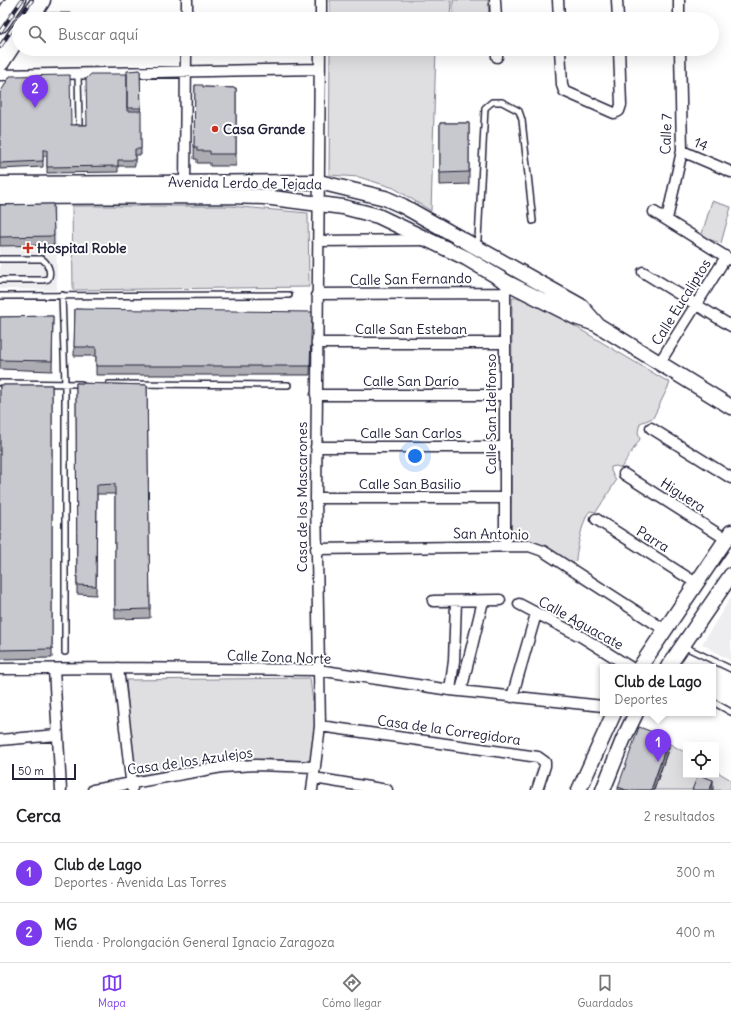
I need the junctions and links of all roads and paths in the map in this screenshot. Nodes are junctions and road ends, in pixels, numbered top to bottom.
1 (16, 0) edge
2 (41, 0) edge
3 (187, 0) edge
4 (321, 0) edge
5 (496, 0) edge
6 (558, 0) edge
7 (617, 0) edge
8 (679, 0) edge
9 (33, 12) edge
10 (187, 12) edge
11 (321, 12) edge
12 (496, 12) edge
13 (559, 12) edge
14 (618, 12) edge
15 (679, 12) edge
16 (0, 23) edge
17 (12, 44) edge
18 (186, 56) edge
19 (320, 56) edge
20 (560, 56) edge
21 (619, 56) edge
22 (680, 56) edge
23 (0, 62) edge
24 (320, 70) junction
25 (186, 72) junction
26 (78, 73) junction
27 (0, 75) edge
28 (79, 123) edge
29 (682, 151) junction
30 (731, 172) edge
31 (319, 182) junction
32 (0, 184) edge
33 (185, 189) junction
34 (0, 197) edge
35 (318, 202) junction
36 (654, 212) dead end
37 (667, 219) junction
38 (533, 221) dead end
39 (426, 240) junction
40 (318, 241) junction
41 (469, 253) junction
42 (0, 259) edge
43 (729, 259) edge
44 (643, 272) dead end
45 (0, 280) edge
46 (506, 288) junction
47 (317, 294) junction
48 (62, 295) junction
49 (289, 295) dead end
50 (0, 296) edge
51 (697, 306) junction
52 (596, 324) junction
53 (731, 326) edge
54 (316, 343) junction
55 (505, 343) junction
56 (660, 362) junction
57 (0, 383) edge
58 (66, 384) junction
59 (89, 384) edge
60 (105, 384) edge
61 (288, 385) dead end
62 (316, 395) junction
63 (506, 395) junction
64 (731, 407) edge
65 (651, 428) dead end
66 (316, 447) junction
67 (505, 447) junction
68 (624, 474) dead end
69 (731, 478) edge
70 (316, 498) junction
71 (505, 498) junction
72 (596, 520) dead end
73 (729, 536) edge
74 (505, 546) junction
75 (316, 549) junction
76 (731, 575) edge
77 (696, 583) junction
78 (500, 600) dead end
79 (433, 601) dead end
80 (456, 601) junction
81 (483, 601) junction
82 (519, 604) dead end
83 (536, 614) junction
84 (665, 630) junction
85 (682, 646) junction
86 (65, 652) dead end
87 (454, 661) junction
88 (467, 662) junction
89 (625, 664) edge
90 (644, 664) edge
91 (670, 664) edge
92 (118, 668) junction
93 (0, 669) edge
94 (54, 669) junction
95 (731, 669) edge
96 (318, 670) junction
97 (450, 690) junction
98 (461, 691) junction
99 (512, 697) junction
100 (716, 704) edge
101 (600, 706) edge
102 (731, 712) edge
103 (613, 716) edge
104 (632, 716) edge
105 (320, 726) junction
106 (57, 735) junction
107 (0, 740) edge
108 (315, 767) junction
109 (314, 778) junction
110 (131, 787) edge
111 (61, 790) edge
112 (93, 790) edge
113 (312, 790) edge
114 (387, 790) edge
115 (537, 790) edge
116 (580, 790) edge
117 (603, 790) edge

1 - 16 highway
2 - 9 highway
3 - 10 street
4 - 11 street
5 - 12 street
6 - 13 street
7 - 14 street
8 - 15 street
17 - 23 highway
18 - 25 street
19 - 24 street, Casa de los Mascarones
20 - 21 street
22 - 29 street, Calle 7
24 - 25 street
24 - 31 street, Casa de los Mascarones
25 - 26 street
25 - 33 street
26 - 27 street
26 - 28 lane
29 - 30 street, 14
29 - 37 street, Calle 7
31 - 33 street, Avenida Lerdo de Tejada
31 - 35 street, Casa de los Mascarones
31 - 41 street, Avenida Lerdo de Tejada
32 - 33 street, Avenida Lerdo de Tejada
33 - 34 street, Avenida Lerdo de Tejada
33 - 35 street, Avenida Lerdo de Tejada
35 - 39 street, Avenida Lerdo de Tejada
35 - 40 street, Casa de los Mascarones
36 - 37 street
37 - 43 street
38 - 41 lane
39 - 40 street
39 - 41 street, Avenida Lerdo de Tejada
40 - 47 street, Casa de los Mascarones
41 - 46 street, Avenida Lerdo de Tejada
41 - 52 street, Avenida Lerdo de Tejada
42 - 45 lane
43 - 51 street, Calle Eucaliptos
44 - 51 street
46 - 47 street, Calle San Fernando
46 - 52 street, Avenida Lerdo de Tejada
46 - 55 street, Calle San Idelfonso
47 - 54 street, Casa de los Mascarones
48 - 49 lane
48 - 50 lane
48 - 58 lane
51 - 53 street
51 - 56 street, Calle Eucaliptos
52 - 56 street, Avenida Lerdo de Tejada
54 - 55 street, Calle San Esteban
54 - 62 street, Casa de los Mascarones
55 - 63 street, Calle San Idelfonso
56 - 64 street, Avenida Lerdo de Tejada
57 - 58 lane
58 - 59 lane
58 - 86 lane
60 - 61 lane
62 - 63 street, Calle San Darío
62 - 66 street, Casa de los Mascarones
63 - 67 street, Calle San Idelfonso
65 - 69 street
66 - 67 street, Calle San Carlos
66 - 70 street, Casa de los Mascarones
67 - 71 street, Calle San Idelfonso
68 - 73 street, Higuera
70 - 71 street, Calle San Basilio
70 - 75 street, Casa de los Mascarones
71 - 74 street, Calle San Idelfonso
72 - 77 street, Parra
73 - 77 street
74 - 75 street, San Antonio
74 - 84 street, San Antonio
75 - 96 street, Casa de los Mascarones
76 - 85 street
77 - 84 street
78 - 81 street
79 - 80 street
80 - 81 street
80 - 87 street
81 - 88 street
82 - 83 street, Calle Aguacate
83 - 89 street, Calle Aguacate
83 - 99 street
84 - 90 street
85 - 91 street
85 - 95 lane
87 - 88 street
87 - 97 street
88 - 98 street
92 - 94 street, Calle Zona Norte
92 - 96 street, Calle Zona Norte
92 - 110 street
93 - 94 street, Calle Zona Norte
94 - 106 street
96 - 97 street, Calle Zona Norte
96 - 105 street, Casa de los Mascarones
97 - 98 street, Calle Zona Norte
98 - 99 street, Calle Zona Norte
99 - 101 street, Calle Zona Norte
100 - 102 lane
103 - 116 street
104 - 117 street
105 - 108 street, Casa de los Mascarones
105 - 115 street, Casa de la Corregidora
106 - 107 street
106 - 111 street
108 - 109 street, Casa de los Mascarones
108 - 110 street, Casa de los Azulejos
109 - 113 street, Casa de los Mascarones
109 - 114 street
110 - 112 street, Casa de los Azulejos

